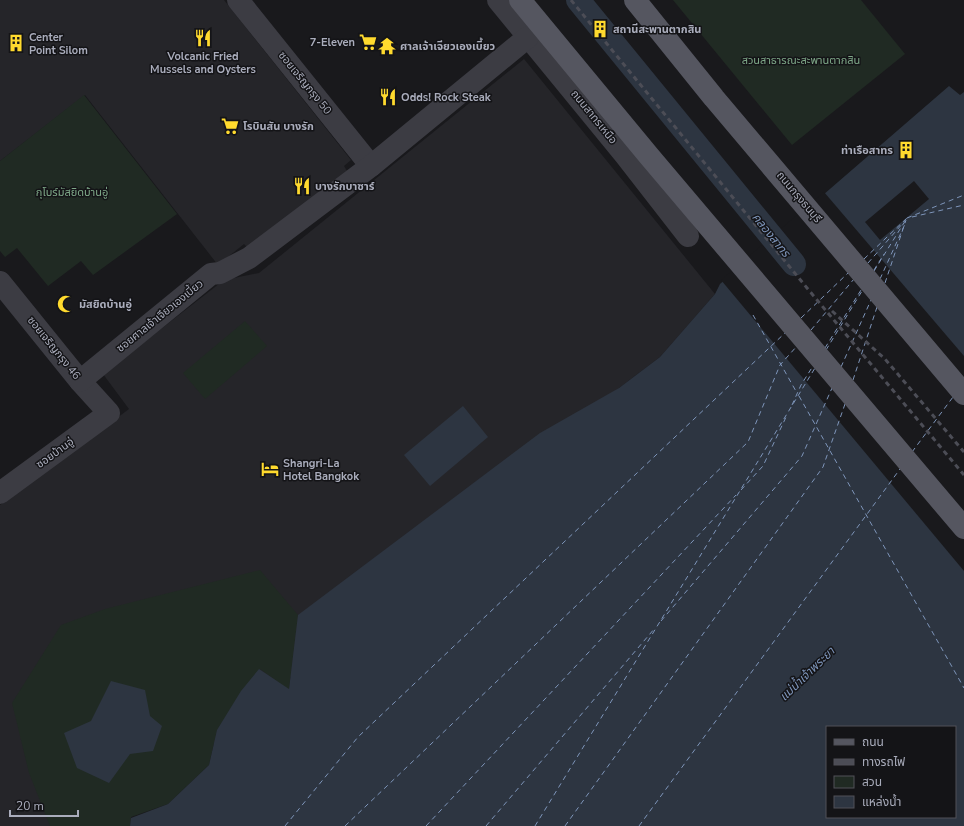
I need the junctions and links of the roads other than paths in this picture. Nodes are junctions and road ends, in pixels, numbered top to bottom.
1 (238, 0) edge
2 (498, 0) edge
3 (520, 0) edge
4 (635, 0) edge
5 (528, 37) junction
6 (371, 166) junction
7 (688, 236) dead end
8 (0, 282) edge
9 (80, 381) junction
10 (964, 394) edge
11 (109, 413) joint
12 (0, 493) edge
13 (964, 528) edge

1 - 6 street, ซอยเจริญกรุง 50
2 - 5 street, ถนนสาทรเหนือ
3 - 13 main road
4 - 10 main road, ถนนกรุงธนบุรี
5 - 6 street, ซอยศาลเจ้าเจียวเองเบี้ยว
5 - 7 street, ถนนสาทรเหนือ
6 - 9 street, ซอยศาลเจ้าเจียวเองเบี้ยว
8 - 9 street, ซอยเจริญกรุง 46
9 - 11 street, ซอยเจริญกรุง 46
11 - 12 street, ซอยบ้านอู่

